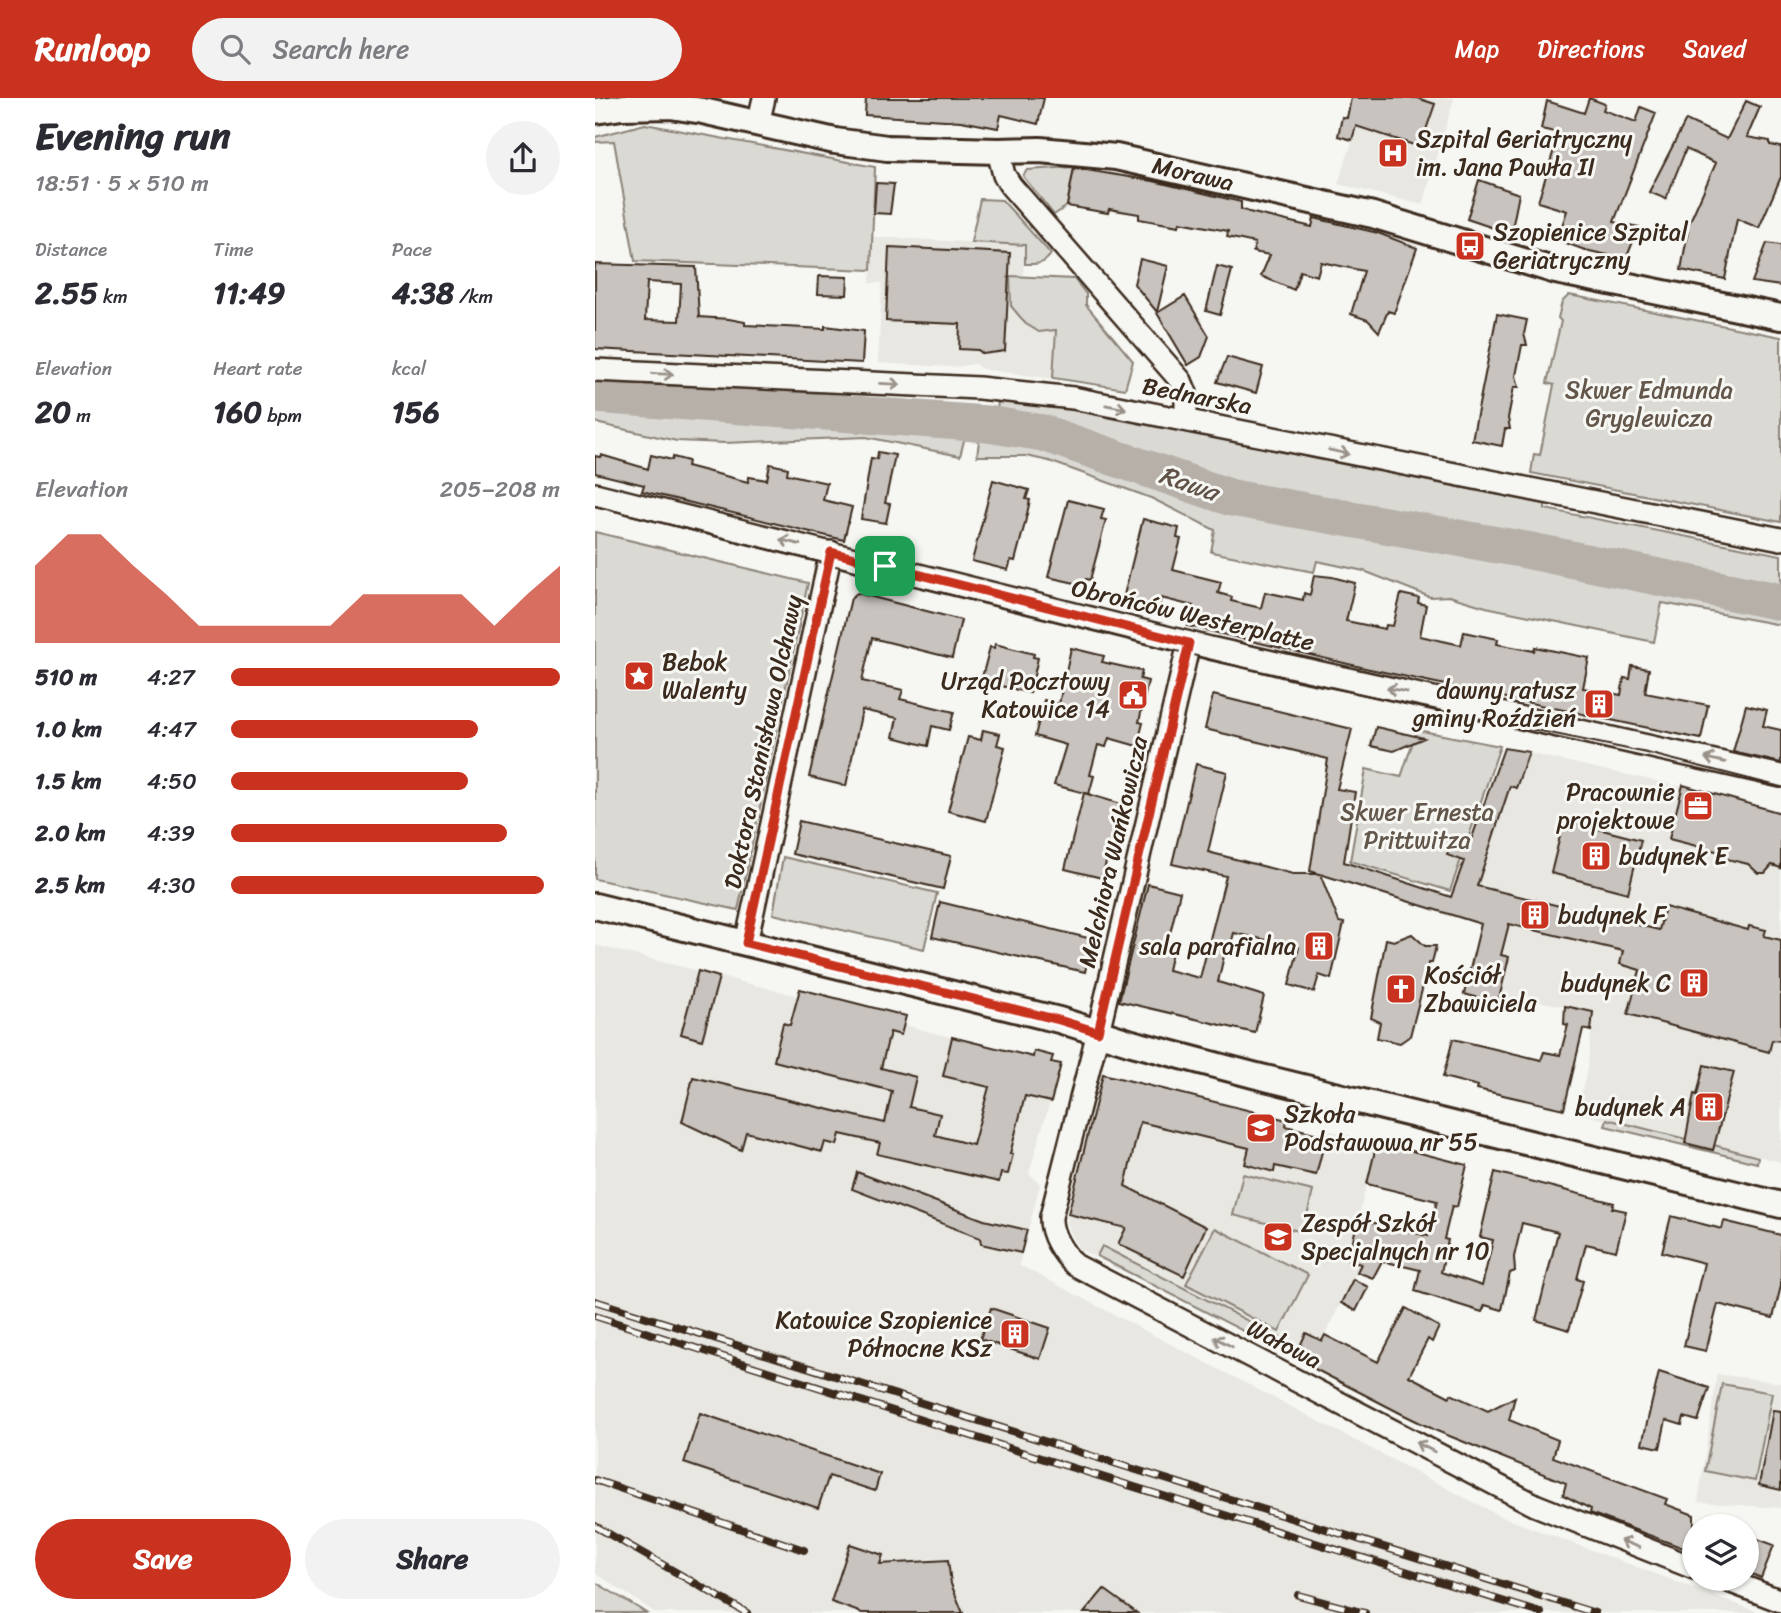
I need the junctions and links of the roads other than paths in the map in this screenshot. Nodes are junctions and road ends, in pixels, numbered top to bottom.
1 (764, 98) edge
2 (595, 111) edge
3 (758, 124) junction
4 (998, 151) junction
5 (1781, 317) edge
6 (595, 370) edge
7 (1186, 420) junction
8 (595, 494) edge
9 (1781, 539) edge
10 (831, 552) junction
11 (1189, 643) junction
12 (1781, 776) edge
13 (595, 906) edge
14 (746, 943) junction
15 (1098, 1032) junction
16 (1781, 1205) edge
17 (1682, 1564) edge
18 (1755, 1591) edge
19 (1781, 1601) edge

1 - 3 street
2 - 3 street, Morawa
3 - 4 street, Morawa
4 - 5 street, Morawa
4 - 7 street
6 -> 7 street, Bednarska
7 -> 9 street, Bednarska
10 -> 8 street, Obrońców Westerplatte
10 - 11 street, Obrońców Westerplatte
10 - 14 street, Doktora Stanisława Olchawy
12 -> 11 street, Obrońców Westerplatte
11 - 15 street, Melchiora Wańkowicza
13 - 14 street
14 - 15 street
15 - 16 street
17 -> 15 street, Wałowa
18 - 19 street

